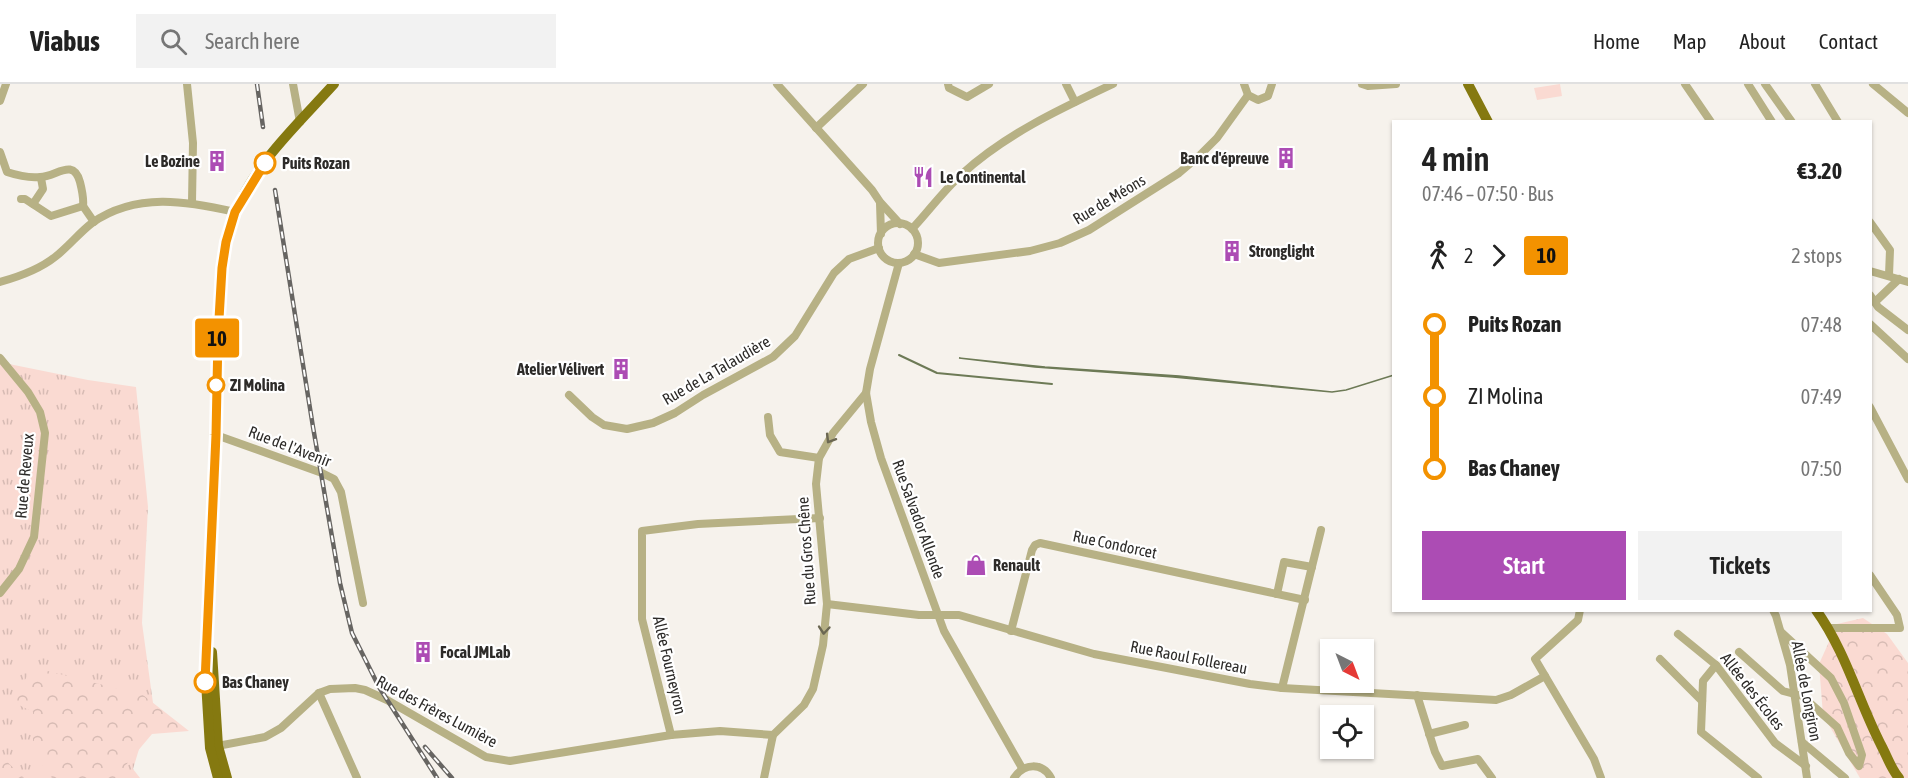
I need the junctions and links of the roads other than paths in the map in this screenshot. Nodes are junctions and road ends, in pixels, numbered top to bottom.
1 (6, 84) edge
2 (187, 84) edge
3 (293, 84) edge
4 (334, 84) edge
5 (777, 84) edge
6 (863, 84) edge
7 (948, 84) edge
8 (989, 84) edge
9 (1066, 84) edge
10 (1113, 84) edge
11 (1244, 84) edge
12 (1272, 84) edge
13 (1362, 84) edge
14 (1396, 84) edge
15 (1468, 84) edge
16 (1685, 84) edge
17 (1748, 84) edge
18 (1765, 84) edge
19 (1815, 84) edge
20 (1873, 84) edge
21 (1248, 95) junction
22 (0, 101) edge
23 (1075, 102) junction
24 (1908, 113) edge
25 (1487, 120) edge
26 (1710, 120) edge
27 (1771, 120) edge
28 (1791, 120) edge
29 (1837, 120) edge
30 (300, 122) junction
31 (816, 128) junction
32 (0, 152) edge
33 (41, 178) junction
34 (21, 200) dead end
35 (192, 202) junction
36 (880, 202) junction
37 (33, 204) junction
38 (83, 206) junction
39 (235, 212) junction
40 (93, 222) junction
41 (900, 224) junction
42 (1872, 225) edge
43 (912, 229) junction
44 (881, 234) junction
45 (879, 248) junction
46 (914, 254) junction
47 (899, 263) junction
48 (1872, 271) edge
49 (1889, 275) junction
50 (1904, 280) edge
51 (0, 282) edge
52 (1873, 298) edge
53 (1872, 326) edge
54 (1908, 330) edge
55 (0, 358) edge
56 (1908, 359) edge
57 (866, 393) junction
58 (569, 395) dead end
59 (1872, 411) edge
60 (768, 417) dead end
61 (216, 435) junction
62 (819, 458) junction
63 (1908, 479) edge
64 (820, 518) junction
65 (1322, 530) dead end
66 (1312, 567) junction
67 (1872, 578) edge
68 (0, 592) edge
69 (1277, 594) junction
70 (1305, 600) junction
71 (363, 603) dead end
72 (827, 604) junction
73 (1580, 612) edge
74 (1774, 612) edge
75 (1817, 612) edge
76 (938, 614) junction
77 (1904, 627) edge
78 (1828, 628) junction
79 (1011, 631) junction
80 (1781, 632) junction
81 (1678, 634) dead end
82 (1739, 652) dead end
83 (1660, 659) dead end
84 (1716, 665) junction
85 (1545, 676) junction
86 (1282, 688) junction
87 (319, 693) junction
88 (1794, 693) junction
89 (1417, 695) junction
90 (1702, 701) junction
91 (1465, 725) dead end
92 (1429, 734) junction
93 (671, 735) junction
94 (773, 735) junction
95 (1802, 742) junction
96 (214, 747) junction
97 (1806, 766) junction
98 (1022, 768) junction
99 (218, 778) edge
100 (227, 778) edge
101 (357, 778) edge
102 (764, 778) edge
103 (1014, 778) edge
104 (1051, 778) edge
105 (1492, 778) edge
106 (1601, 778) edge
107 (1758, 778) edge
108 (1807, 778) edge
109 (1845, 778) edge
110 (1899, 778) edge

1 - 22 street
2 - 35 street
3 - 30 street
4 - 30 main road
5 - 31 street
6 - 31 street
7 - 8 street
9 - 23 street
10 - 23 street
11 - 21 street
12 - 21 street
13 - 14 street
15 - 25 main road
16 - 26 street
17 - 27 street
18 - 28 street
19 - 29 street
20 - 24 street
21 - 46 street, Rue de Méons
23 - 43 street
30 - 39 main road
31 - 36 street
32 - 33 street
33 - 37 street
33 - 38 street
34 - 37 street
35 - 39 street
35 - 40 street
36 - 41 street
36 - 44 street
37 - 38 street
38 - 40 street
39 - 61 main road
40 - 51 street
41 - 43 street
41 - 44 street
42 - 49 street
43 - 46 street
44 - 45 street
45 - 47 street
45 - 58 street, Rue de La Talaudière
46 - 47 street
47 - 57 street, Rue Salvador Allende
48 - 49 street
49 - 50 street
50 - 52 street
52 - 54 street
53 - 56 street
55 - 68 street, Rue de Reveux
57 -> 62 street, Rue du Gros Chêne
57 - 76 street, Rue Salvador Allende
59 - 63 street
60 - 62 street
61 - 71 street, Rue de l'Avenir
61 - 96 main road
62 - 64 street, Rue du Gros Chêne
64 - 72 street, Rue du Gros Chêne
64 - 93 street, Allée Fourneyron
65 - 66 street
66 - 69 street
66 - 70 street
67 - 77 street
69 - 70 street, Rue Condorcet
69 - 79 street, Rue Condorcet
70 - 86 street
72 - 76 street, Rue Raoul Follereau
72 -> 94 street, Rue du Gros Chêne
73 - 85 street
74 - 80 street, Allée de Longiron
75 - 78 main road
76 - 79 street, Rue Raoul Follereau
76 - 98 street, Rue Salvador Allende
77 - 78 street
78 - 110 main road
79 - 86 street, Rue Raoul Follereau
80 - 88 street, Allée de Longiron
80 - 88 street
81 - 84 street, Allée des Écoles
82 - 88 street
83 - 90 street
84 - 90 street
84 - 97 street, Allée des Écoles
85 - 89 street, Rue Raoul Follereau
85 - 106 street
86 - 89 street, Rue Raoul Follereau
87 - 93 street, Rue des Frères Lumière
87 - 96 street
87 - 101 street
88 - 95 street, Allée de Longiron
89 - 92 street
90 - 107 street
91 - 92 street
92 - 105 street
93 - 94 street, Rue des Frères Lumière
94 - 102 street
95 - 97 street, Allée de Longiron
95 - 109 street
96 - 99 main road
96 - 100 main road
97 - 108 street, Allée de Longiron
98 - 103 street
98 - 104 street

